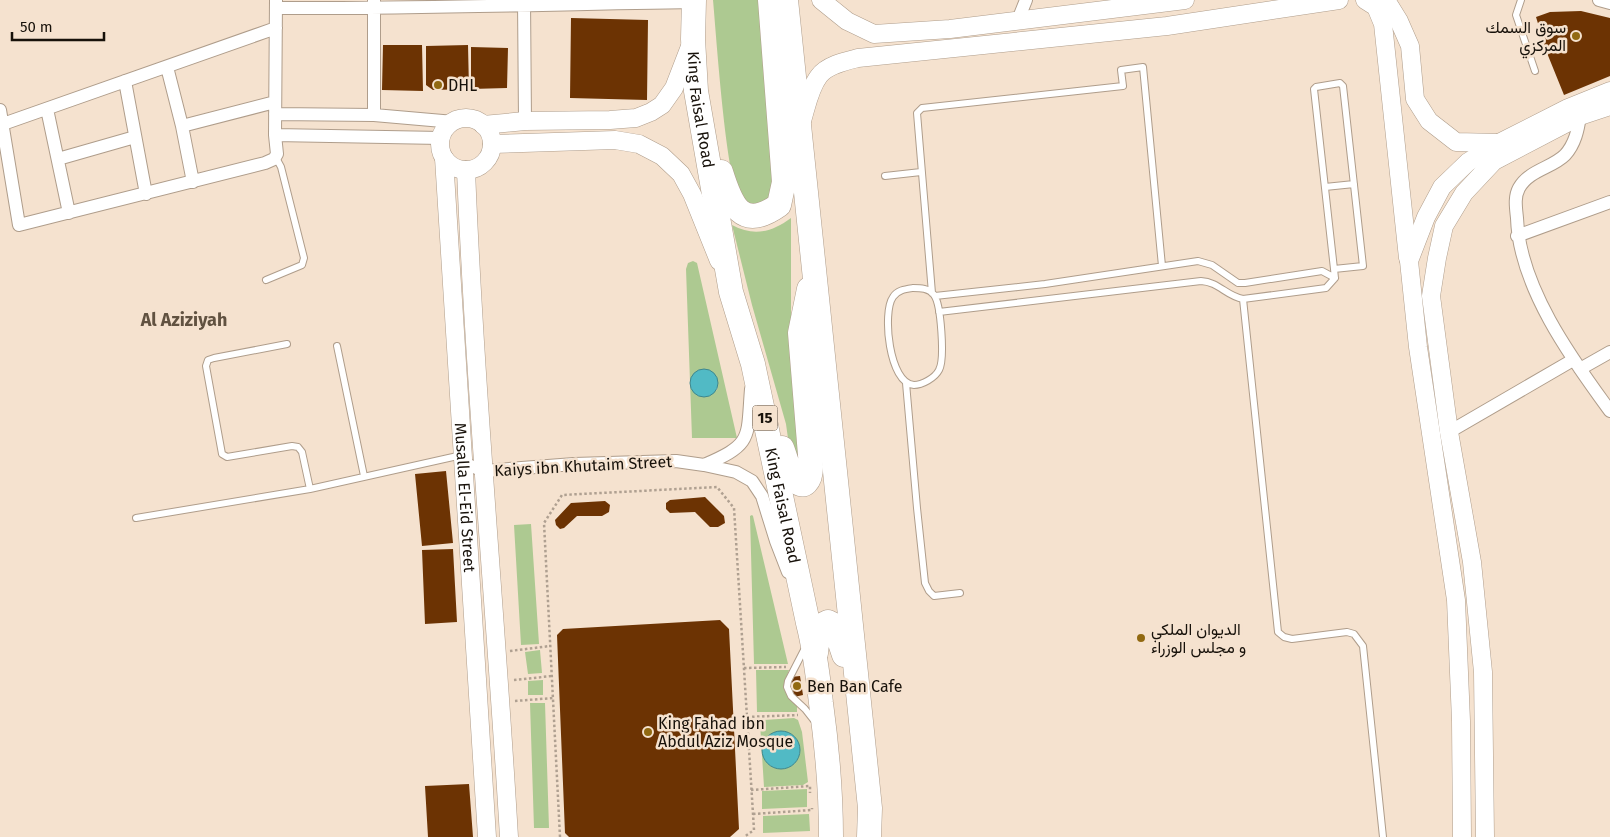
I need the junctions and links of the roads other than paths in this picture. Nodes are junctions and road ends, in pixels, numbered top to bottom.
1 (770, 0) edge
2 (786, 0) edge
3 (1026, 0) edge
4 (1185, 0) edge
5 (1340, 0) edge
6 (1365, 0) edge
7 (1389, 0) edge
8 (1521, 0) edge
9 (1599, 0) edge
10 (694, 1) edge
11 (823, 1) edge
12 (524, 2) edge
13 (1610, 3) edge
14 (276, 4) edge
15 (374, 4) edge
16 (1018, 20) junction
17 (276, 28) junction
18 (693, 39) junction
19 (168, 67) junction
20 (1535, 70) dead end
21 (125, 81) junction
22 (1610, 90) edge
23 (696, 91) junction
24 (1610, 106) edge
25 (275, 108) junction
26 (47, 109) junction
27 (0, 110) edge
28 (374, 115) junction
29 (1580, 116) junction
30 (454, 122) junction
31 (525, 122) junction
32 (3, 124) junction
33 (483, 125) junction
34 (182, 126) junction
35 (800, 127) junction
36 (275, 135) junction
37 (135, 137) junction
38 (441, 138) junction
39 (1499, 143) junction
40 (492, 144) junction
41 (276, 156) junction
42 (58, 158) junction
43 (444, 158) junction
44 (466, 170) junction
45 (921, 172) junction
46 (885, 176) dead end
47 (193, 182) junction
48 (1354, 184) junction
49 (1325, 187) junction
50 (146, 194) junction
51 (1610, 202) edge
52 (69, 213) junction
53 (1517, 236) junction
54 (1408, 261) junction
55 (1162, 266) junction
56 (814, 267) junction
57 (1334, 269) junction
58 (1335, 278) junction
59 (266, 280) dead end
60 (731, 292) junction
61 (933, 294) junction
62 (1243, 299) junction
63 (939, 312) junction
64 (287, 344) dead end
65 (338, 346) dead end
66 (1610, 352) edge
67 (753, 364) junction
68 (1577, 365) junction
69 (906, 383) junction
70 (758, 386) junction
71 (1610, 411) edge
72 (1449, 432) junction
73 (463, 459) junction
74 (704, 465) junction
75 (484, 471) junction
76 (364, 476) junction
77 (310, 489) junction
78 (136, 518) dead end
79 (960, 593) dead end
80 (809, 630) junction
81 (805, 663) junction
82 (860, 720) junction
83 (825, 739) junction
84 (487, 837) edge
85 (509, 837) edge
86 (831, 837) edge
87 (869, 837) edge
88 (1383, 837) edge
89 (1462, 837) edge
90 (1484, 837) edge

1 - 23 highway
2 - 35 highway
3 - 16 street
4 - 16 street
5 - 35 street
6 - 54 street
7 - 39 street
8 - 20 lane
9 - 13 street
10 - 12 street
10 - 18 highway, King Faisal Road / 15
11 - 16 street
12 - 15 street
12 - 31 street
14 - 15 street
14 - 17 street
15 - 28 street
17 - 19 street
17 - 25 street
18 - 23 highway, King Faisal Road / 15
18 - 31 street
19 - 21 street
19 - 34 street
21 - 26 street
21 - 37 street
22 - 39 street
23 - 60 highway, King Faisal Road / 15
24 - 29 street
25 - 28 street
25 - 34 street
25 - 36 street
26 - 32 street
26 - 42 street
27 - 32 street
28 - 30 street
29 - 53 street
29 - 72 street
30 - 33 street
30 - 38 street
31 - 33 street
32 - 52 street
33 - 40 street
34 - 47 street
35 - 56 highway
36 - 38 street
36 - 41 street
37 - 42 street
37 - 50 street
38 - 43 street
39 - 54 street
40 - 44 street
40 - 60 street
41 - 47 street
41 - 59 lane
42 - 52 street
43 - 44 street
43 - 73 street, Musalla El-Eid Street
44 - 75 street, Musalla El-Eid Street
45 - 46 lane
45 - 55 lane
45 - 61 lane
47 - 50 street
48 - 49 lane
48 - 49 lane
48 - 57 lane
49 - 57 lane
50 - 52 street
51 - 53 street
53 - 68 street
54 - 89 street
55 - 58 lane
55 - 61 lane
56 - 70 highway
56 - 82 highway
57 - 58 lane
58 - 62 lane
60 - 67 highway, King Faisal Road / 15
61 - 63 lane
61 - 69 lane
62 - 63 lane
62 - 88 lane
63 - 69 lane
64 - 77 lane
65 - 76 lane
66 - 68 street
67 - 70 highway, King Faisal Road / 15
67 - 74 street
68 - 71 street
68 - 72 street
69 - 79 lane
70 - 80 highway, King Faisal Road / 15
72 - 90 street
73 - 75 street, Kaiys ibn Khutaim Street
73 - 76 lane
73 - 84 street, Musalla El-Eid Street
74 - 75 street, Kaiys ibn Khutaim Street
74 - 80 street, Kaiys ibn Khutaim Street
75 - 85 street, Musalla El-Eid Street
76 - 77 lane
77 - 78 lane
80 - 81 highway, King Faisal Road / 15
81 - 82 highway
81 - 83 highway, King Faisal Road / 15
81 - 83 lane
82 - 87 highway
83 - 86 highway, King Faisal Road / 15

